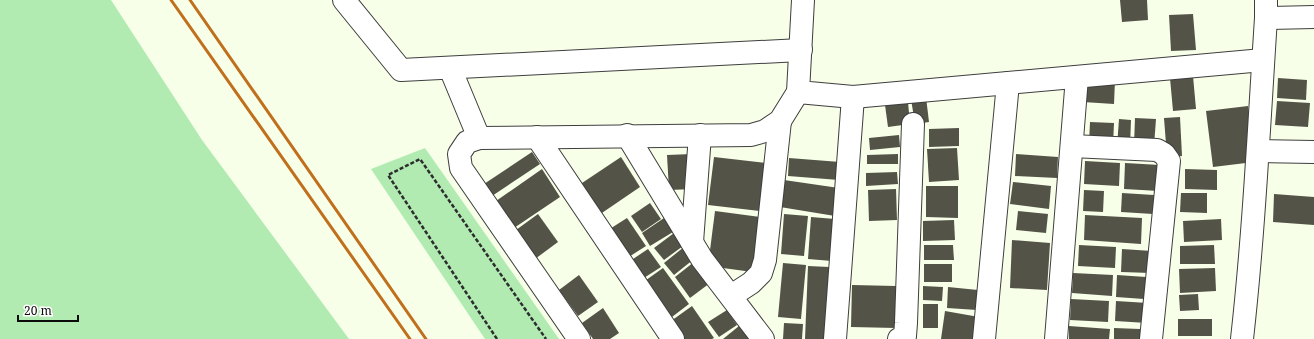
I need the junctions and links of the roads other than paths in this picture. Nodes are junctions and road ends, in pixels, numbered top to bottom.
1 (344, 0) edge
2 (803, 0) edge
3 (1266, 9) edge
4 (1314, 17) edge
5 (801, 50) junction
6 (1263, 60) junction
7 (450, 68) junction
8 (1077, 77) junction
9 (1008, 83) junction
10 (798, 92) junction
11 (853, 97) junction
12 (780, 121) junction
13 (913, 124) dead end
14 (627, 135) junction
15 (700, 135) junction
16 (537, 137) junction
17 (479, 138) junction
18 (1072, 146) junction
19 (1258, 150) junction
20 (1314, 152) edge
21 (692, 242) junction
22 (731, 296) junction
23 (579, 339) edge
24 (673, 339) edge
25 (763, 339) edge
26 (835, 339) edge
27 (899, 339) edge
28 (984, 339) edge
29 (1056, 339) edge
30 (1151, 339) edge
31 (1242, 339) edge

1 - 7 street
2 - 5 street
3 - 4 street
3 - 6 street
5 - 7 street
5 - 10 street
6 - 8 street
6 - 19 street
7 - 17 street
8 - 9 street
8 - 18 street
9 - 11 street
9 - 28 street
10 - 11 street
10 - 12 street
11 - 26 street
12 - 15 street
12 - 22 street
13 - 27 street
14 - 15 street
14 - 16 street
14 - 21 street
15 - 21 street
16 - 17 street
16 - 24 street
17 - 23 street
18 - 29 street
18 - 30 street
19 - 20 street
19 - 31 street
21 - 22 street
22 - 25 street

